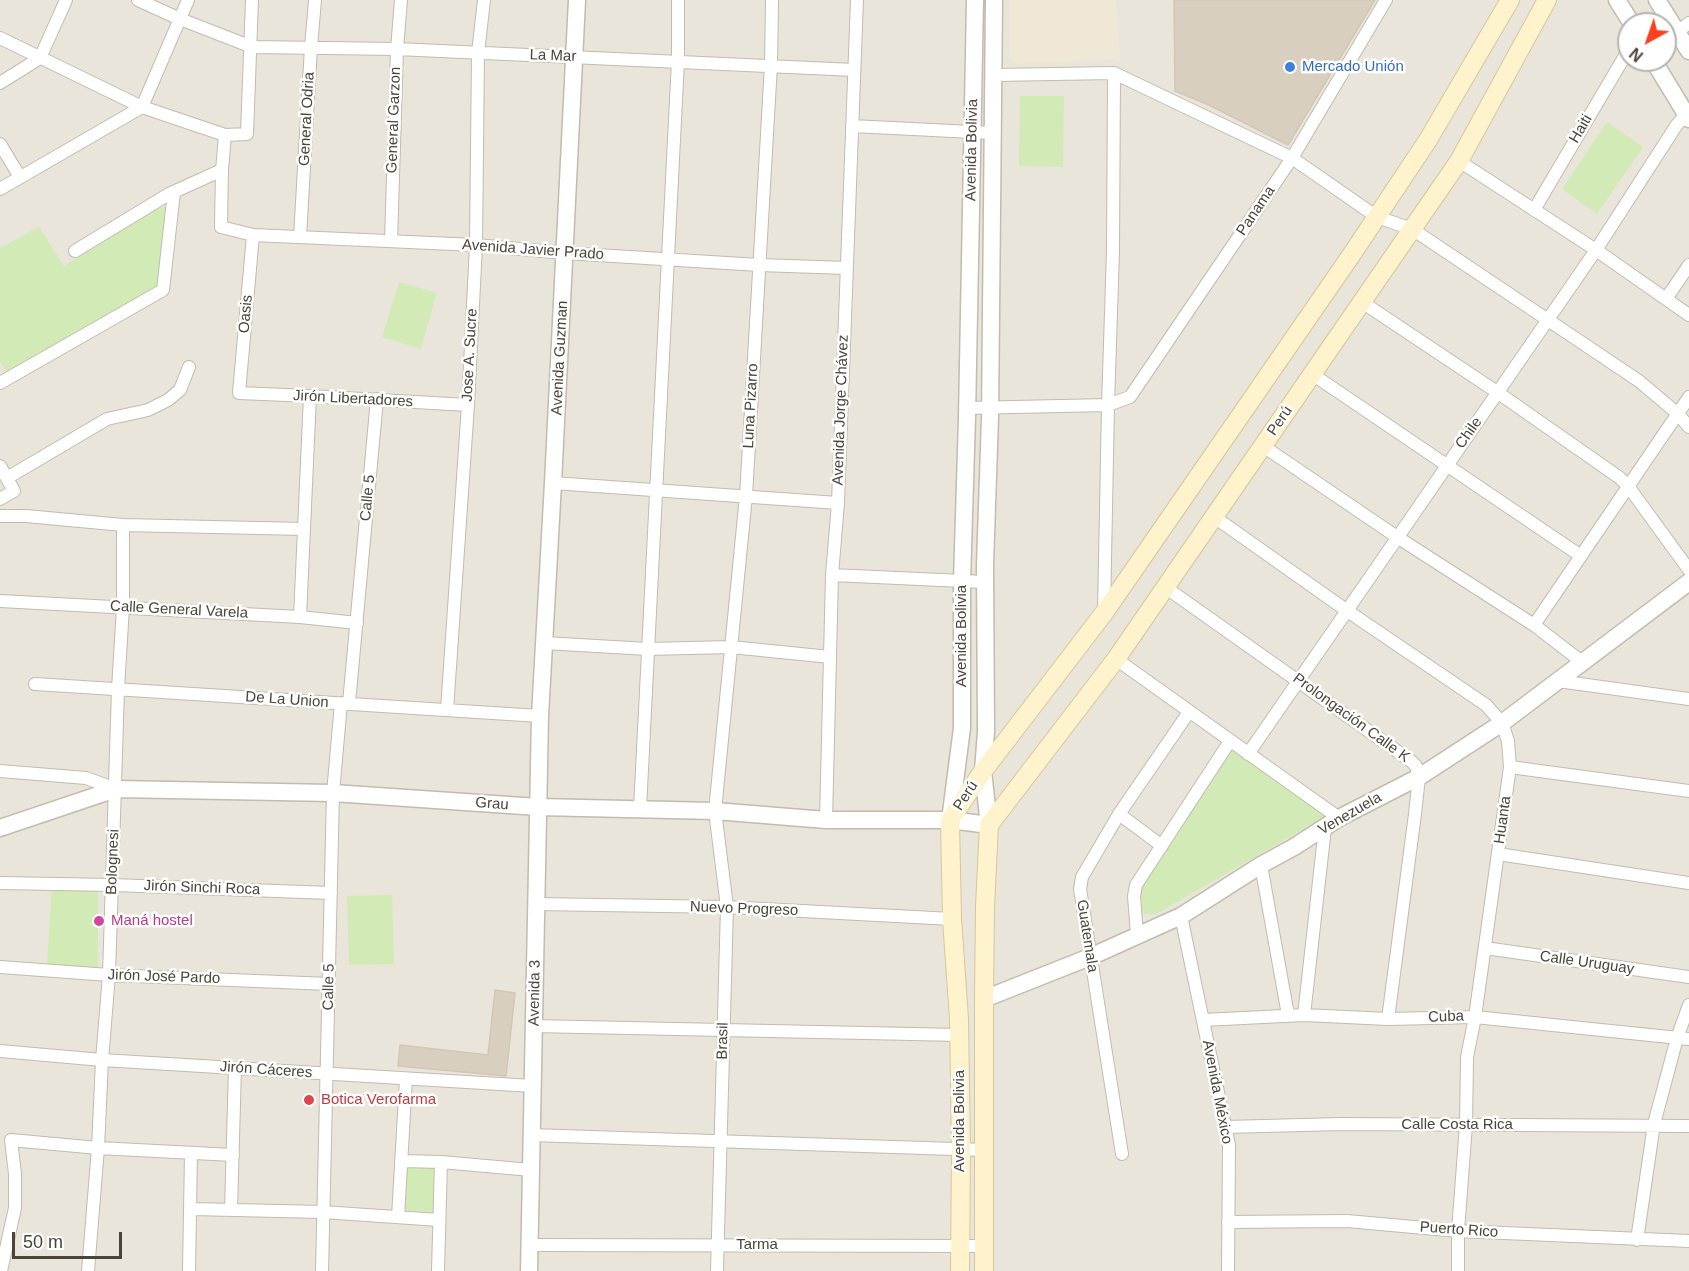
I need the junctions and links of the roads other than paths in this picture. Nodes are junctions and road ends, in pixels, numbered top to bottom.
1 (66, 0) edge
2 (138, 0) edge
3 (188, 0) edge
4 (252, 0) edge
5 (315, 0) edge
6 (401, 0) edge
7 (484, 0) edge
8 (577, 0) edge
9 (678, 0) edge
10 (772, 0) edge
11 (857, 0) edge
12 (975, 0) edge
13 (994, 0) edge
14 (1386, 0) edge
15 (1510, 0) edge
16 (1547, 0) edge
17 (180, 19) junction
18 (1677, 30) edge
19 (0, 38) edge
20 (252, 47) junction
21 (310, 47) junction
22 (397, 49) junction
23 (1689, 51) edge
24 (478, 53) junction
25 (575, 57) junction
26 (40, 58) junction
27 (678, 61) junction
28 (771, 65) junction
29 (1617, 69) edge
30 (854, 70) junction
31 (1661, 72) edge
32 (1114, 73) junction
33 (994, 75) junction
34 (0, 83) edge
35 (142, 107) junction
36 (1688, 114) edge
37 (852, 126) junction
38 (972, 132) junction
39 (993, 133) junction
40 (225, 135) junction
41 (0, 144) edge
42 (1292, 158) junction
43 (1459, 161) junction
44 (222, 170) junction
45 (20, 177) junction
46 (0, 189) edge
47 (174, 192) junction
48 (1534, 210) junction
49 (1377, 216) junction
50 (1412, 229) junction
51 (253, 235) junction
52 (300, 237) junction
53 (391, 241) junction
54 (476, 244) junction
55 (1596, 250) junction
56 (75, 251) dead end
57 (565, 253) junction
58 (668, 259) junction
59 (759, 265) junction
60 (1689, 265) edge
61 (847, 268) junction
62 (1666, 300) junction
63 (1362, 302) junction
64 (1689, 315) edge
65 (1548, 320) junction
66 (189, 367) dead end
67 (1312, 374) junction
68 (0, 383) edge
69 (1497, 392) junction
70 (239, 393) joint
71 (310, 396) junction
72 (1689, 397) edge
73 (377, 399) junction
74 (468, 405) junction
75 (1108, 405) junction
76 (967, 408) junction
77 (990, 408) junction
78 (1678, 414) junction
79 (1689, 427) edge
80 (1263, 446) junction
81 (1447, 465) junction
82 (0, 466) edge
83 (7, 478) junction
84 (553, 483) junction
85 (1628, 486) junction
86 (656, 490) junction
87 (746, 496) junction
88 (0, 499) edge
89 (838, 503) junction
90 (0, 516) edge
91 (1213, 516) junction
92 (123, 525) junction
93 (304, 529) junction
94 (1397, 537) junction
95 (1581, 556) junction
96 (1689, 570) edge
97 (832, 575) junction
98 (962, 581) junction
99 (985, 582) junction
100 (1689, 582) edge
101 (1165, 587) junction
102 (0, 601) edge
103 (123, 607) junction
104 (1346, 610) junction
105 (1104, 612) junction
106 (300, 617) junction
107 (357, 623) junction
108 (1534, 625) junction
109 (544, 643) junction
110 (731, 647) junction
111 (648, 649) junction
112 (830, 657) junction
113 (1116, 659) junction
114 (1582, 662) junction
115 (1299, 680) junction
116 (1558, 681) junction
117 (35, 684) dead end
118 (118, 689) junction
119 (1689, 699) edge
120 (345, 703) junction
121 (447, 710) junction
122 (1189, 712) junction
123 (540, 716) junction
124 (1502, 723) junction
125 (1230, 741) junction
126 (1248, 754) junction
127 (1510, 767) junction
128 (0, 771) edge
129 (983, 771) junction
130 (1419, 777) junction
131 (116, 789) junction
132 (1689, 791) edge
133 (333, 793) junction
134 (538, 807) junction
135 (640, 809) junction
136 (715, 811) junction
137 (1119, 814) junction
138 (826, 820) junction
139 (951, 820) junction
140 (1332, 823) junction
141 (989, 825) junction
142 (0, 828) edge
143 (1162, 846) junction
144 (1498, 854) junction
145 (1261, 865) junction
146 (0, 883) edge
147 (1689, 883) edge
148 (113, 885) junction
149 (331, 893) junction
150 (536, 904) junction
151 (727, 907) junction
152 (1180, 916) junction
153 (952, 919) junction
154 (1137, 935) junction
155 (1485, 948) junction
156 (1090, 957) junction
157 (0, 967) edge
158 (109, 975) junction
159 (1689, 977) edge
160 (329, 984) junction
161 (984, 999) junction
162 (1689, 1005) edge
163 (1288, 1015) junction
164 (1304, 1015) junction
165 (1475, 1017) junction
166 (1388, 1019) junction
167 (1203, 1020) junction
168 (534, 1026) junction
169 (723, 1030) junction
170 (959, 1035) junction
171 (1683, 1039) edge
172 (0, 1051) edge
173 (102, 1060) junction
174 (235, 1068) junction
175 (326, 1074) junction
176 (406, 1079) junction
177 (533, 1086) junction
178 (1654, 1124) junction
179 (1466, 1125) junction
180 (1689, 1125) edge
181 (1225, 1127) junction
182 (532, 1135) junction
183 (721, 1142) junction
184 (98, 1148) junction
185 (961, 1150) junction
186 (984, 1150) junction
187 (191, 1153) junction
188 (1122, 1154) dead end
189 (233, 1155) junction
190 (402, 1161) junction
191 (441, 1162) junction
192 (531, 1170) junction
193 (190, 1209) junction
194 (231, 1210) junction
195 (323, 1212) junction
196 (398, 1217) junction
197 (440, 1220) junction
198 (1228, 1222) junction
199 (1458, 1231) junction
200 (1637, 1240) junction
201 (1689, 1241) edge
202 (529, 1245) junction
203 (718, 1245) junction
204 (960, 1246) junction
205 (984, 1246) junction
206 (1, 1271) edge
207 (88, 1271) edge
208 (189, 1271) edge
209 (322, 1271) edge
210 (438, 1271) edge
211 (529, 1271) edge
212 (717, 1271) edge
213 (960, 1271) edge
214 (984, 1271) edge
215 (1228, 1271) edge
216 (1458, 1271) edge

1 - 26 street
2 - 17 street
3 - 17 street
4 - 20 street
5 - 21 street, General Odria
6 - 22 street, General Garzon
7 - 24 street, Jose A. Sucre
8 - 25 street, Avenida Guzman
9 - 27 street
10 - 28 street, Luna Pizarro
11 - 30 street, Avenida Jorge Chávez
12 - 38 street, Avenida Bolivia
13 - 33 street, Avenida Bolivia
14 - 42 street, Panama
15 - 49 main road, Perú
16 - 43 main road, Perú
17 - 20 street
17 - 35 street
18 - 23 street
19 - 26 street
20 - 21 street, La Mar
20 - 40 street
21 - 22 street, La Mar
21 - 52 street, General Odria
22 - 24 street, La Mar
22 - 53 street, General Garzon
24 - 25 street, La Mar
24 - 54 street, Jose A. Sucre
25 - 27 street, La Mar
25 - 57 street, Avenida Guzman
26 - 34 street
26 - 35 street
27 - 28 street, La Mar
27 - 58 street
28 - 30 street, La Mar
28 - 59 street, Luna Pizarro
29 - 48 street, Haiti
30 - 37 street, Avenida Jorge Chávez
31 - 36 street
32 - 33 street
32 - 42 street
32 - 75 street
33 - 39 street, Avenida Bolivia
35 - 40 street
35 - 45 street
36 - 55 street, Chile
37 - 38 street
37 - 61 street, Avenida Jorge Chávez
38 - 39 street
38 - 76 street, Avenida Bolivia
39 - 77 street, Avenida Bolivia
40 - 44 street
41 - 45 street
42 - 49 street
42 - 75 street, Panama
43 - 48 street
43 - 50 main road, Perú
44 - 47 street
44 - 51 street, Avenida Javier Prado
45 - 46 street
47 - 56 street
47 - 68 street
48 - 55 street
49 - 50 street
49 - 105 main road, Perú
50 - 63 main road, Perú
50 - 65 street
51 - 52 street, Avenida Javier Prado
51 - 70 street, Oasis
52 - 53 street, Avenida Javier Prado
53 - 54 street, Avenida Javier Prado
54 - 57 street, Avenida Javier Prado
54 - 74 street, Jose A. Sucre
55 - 62 street
55 - 65 street, Chile
57 - 58 street, Avenida Javier Prado
57 - 84 street, Avenida Guzman
58 - 59 street, Avenida Javier Prado
58 - 86 street
59 - 61 street, Avenida Javier Prado
59 - 87 street, Luna Pizarro
60 - 62 street
61 - 89 street, Avenida Jorge Chávez
62 - 64 street
63 - 67 main road, Perú
63 - 69 street
65 - 69 street, Chile
65 - 78 street
66 - 83 street
67 - 80 main road, Perú
67 - 81 street
69 - 81 street, Chile
69 - 85 street
70 - 71 street, Jirón Libertadores
71 - 73 street, Jirón Libertadores
71 - 93 street
72 - 78 street
73 - 74 street, Jirón Libertadores
73 - 107 street, Calle 5
74 - 121 street, Jose A. Sucre
75 - 77 street
75 - 105 street
76 - 77 street
76 - 98 street, Avenida Bolivia
77 - 99 street, Avenida Bolivia
78 - 79 street
78 - 85 street
80 - 91 main road, Perú
80 - 94 street
81 - 94 street, Chile
81 - 95 street
82 - 83 street
83 - 88 street
84 - 86 street
84 - 109 street, Avenida Guzman
85 - 95 street
85 - 96 street
86 - 87 street
86 - 111 street
87 - 89 street
87 - 110 street, Luna Pizarro
89 - 97 street, Avenida Jorge Chávez
90 - 92 street
91 - 101 main road, Perú
91 - 104 street
92 - 93 street
92 - 103 street, Bolognesi
93 - 106 street
94 - 104 street, Chile
94 - 108 street
95 - 108 street
97 - 98 street
97 - 112 street, Avenida Jorge Chávez
98 - 99 street
98 - 139 street, Avenida Bolivia
99 - 129 street, Avenida Bolivia
100 - 114 street, Venezuela
101 - 113 main road, Perú
101 - 115 street, Prolongación Calle K
102 - 103 street, Calle General Varela
103 - 106 street, Calle General Varela
103 - 118 street, Bolognesi
104 - 115 street, Chile
104 - 124 street
105 - 129 main road, Perú
106 - 107 street, Calle General Varela
107 - 120 street, Calle 5
108 - 114 street
109 - 111 street
109 - 123 street, Avenida Guzman
110 - 111 street
110 - 112 street
110 - 136 street, Luna Pizarro
111 - 135 street
112 - 138 street, Avenida Jorge Chávez
113 - 122 street
113 - 141 main road, Perú
114 - 116 street, Venezuela
115 - 126 street, Chile
115 - 130 street, Prolongación Calle K
116 - 119 street
116 - 124 street, Venezuela
117 - 118 street, De La Union
118 - 120 street, De La Union
118 - 131 street, Bolognesi
120 - 121 street, De La Union
120 - 133 street, Calle 5
121 - 123 street, De La Union
122 - 125 street
122 - 137 street, Guatemala
123 - 134 street, Avenida 3
124 - 127 street, Huanta
124 - 130 street, Venezuela
125 - 126 street
125 - 143 street
126 - 140 street
127 - 132 street
127 - 144 street, Huanta
128 - 131 street
129 - 139 main road, Perú
129 - 141 street, Avenida Bolivia
130 - 140 street, Venezuela
130 - 166 street, Prolongación Calle K
131 - 133 street, Grau
131 - 142 street, Grau
131 - 148 street, Bolognesi
133 - 134 street, Grau
133 - 149 street, Calle 5
134 - 135 street, Grau
134 - 150 street, Avenida 3
135 - 136 street, Grau
136 - 138 street, Grau
136 - 151 street, Brasil
137 - 143 street
137 - 156 street, Guatemala
138 - 139 street, Grau
139 - 141 street, Grau
139 - 153 main road, Avenida Bolivia
140 - 145 street, Venezuela
140 - 164 street
141 - 161 main road, Avenida Bolivia
143 - 154 street
144 - 147 street
144 - 155 street, Huanta
145 - 152 street, Venezuela
145 - 163 street
146 - 148 street, Jirón Sinchi Roca
148 - 149 street, Jirón Sinchi Roca
148 - 158 street, Bolognesi
149 - 160 street, Calle 5
150 - 151 street, Nuevo Progreso
150 - 168 street, Avenida 3
151 - 153 street, Nuevo Progreso
151 - 169 street, Brasil
152 - 154 street, Venezuela
152 - 167 street, Avenida México
153 - 170 main road, Avenida Bolivia
154 - 156 street, Venezuela
155 - 159 street, Calle Uruguay
155 - 165 street, Huanta
156 - 161 street, Venezuela
156 - 188 street, Guatemala
157 - 158 street, Jirón José Pardo
158 - 160 street, Jirón José Pardo
158 - 173 street, Bolognesi
160 - 175 street, Calle 5
161 - 186 main road, Avenida Bolivia
162 - 171 street
163 - 164 street, Cuba
163 - 167 street, Cuba
164 - 166 street, Cuba
165 - 166 street, Cuba
165 - 171 street, Cuba
165 - 179 street, Huanta
167 - 181 street, Avenida México
168 - 169 street
168 - 177 street, Avenida 3
169 - 170 street
169 - 183 street, Brasil
170 - 185 main road, Avenida Bolivia
171 - 178 street
172 - 173 street, Jirón Cáceres
173 - 174 street, Jirón Cáceres
173 - 184 street, Bolognesi
174 - 175 street, Jirón Cáceres
174 - 189 street
175 - 176 street, Jirón Cáceres
175 - 195 street, Calle 5
176 - 177 street, Jirón Cáceres
176 - 190 street
177 - 182 street, Avenida 3
178 - 179 street, Calle Costa Rica
178 - 180 street, Calle Costa Rica
178 - 200 street
179 - 181 street, Calle Costa Rica
179 - 199 street, Huanta
181 - 198 street, Avenida México
182 - 183 street
182 - 192 street, Avenida 3
183 - 185 street
183 - 203 street, Brasil
184 - 187 street
184 - 206 street
184 - 207 street, Bolognesi
185 - 186 street
185 - 204 main road, Avenida Bolivia
186 - 205 main road, Avenida Bolivia
187 - 189 street
187 - 193 street
189 - 194 street
190 - 191 street
190 - 196 street
191 - 192 street
191 - 197 street
192 - 202 street, Avenida 3
193 - 194 street
193 - 208 street
194 - 195 street
195 - 196 street
195 - 209 street, Calle 5
196 - 197 street
197 - 210 street
198 - 199 street, Puerto Rico
198 - 215 street, Avenida México
199 - 200 street, Puerto Rico
199 - 216 street, Huanta
200 - 201 street, Puerto Rico
202 - 203 street, Tarma
202 - 211 street, Avenida 3
203 - 204 street, Tarma
203 - 212 street, Brasil
204 - 205 street, Tarma
204 - 213 main road, Avenida Bolivia
205 - 214 main road, Avenida Bolivia

